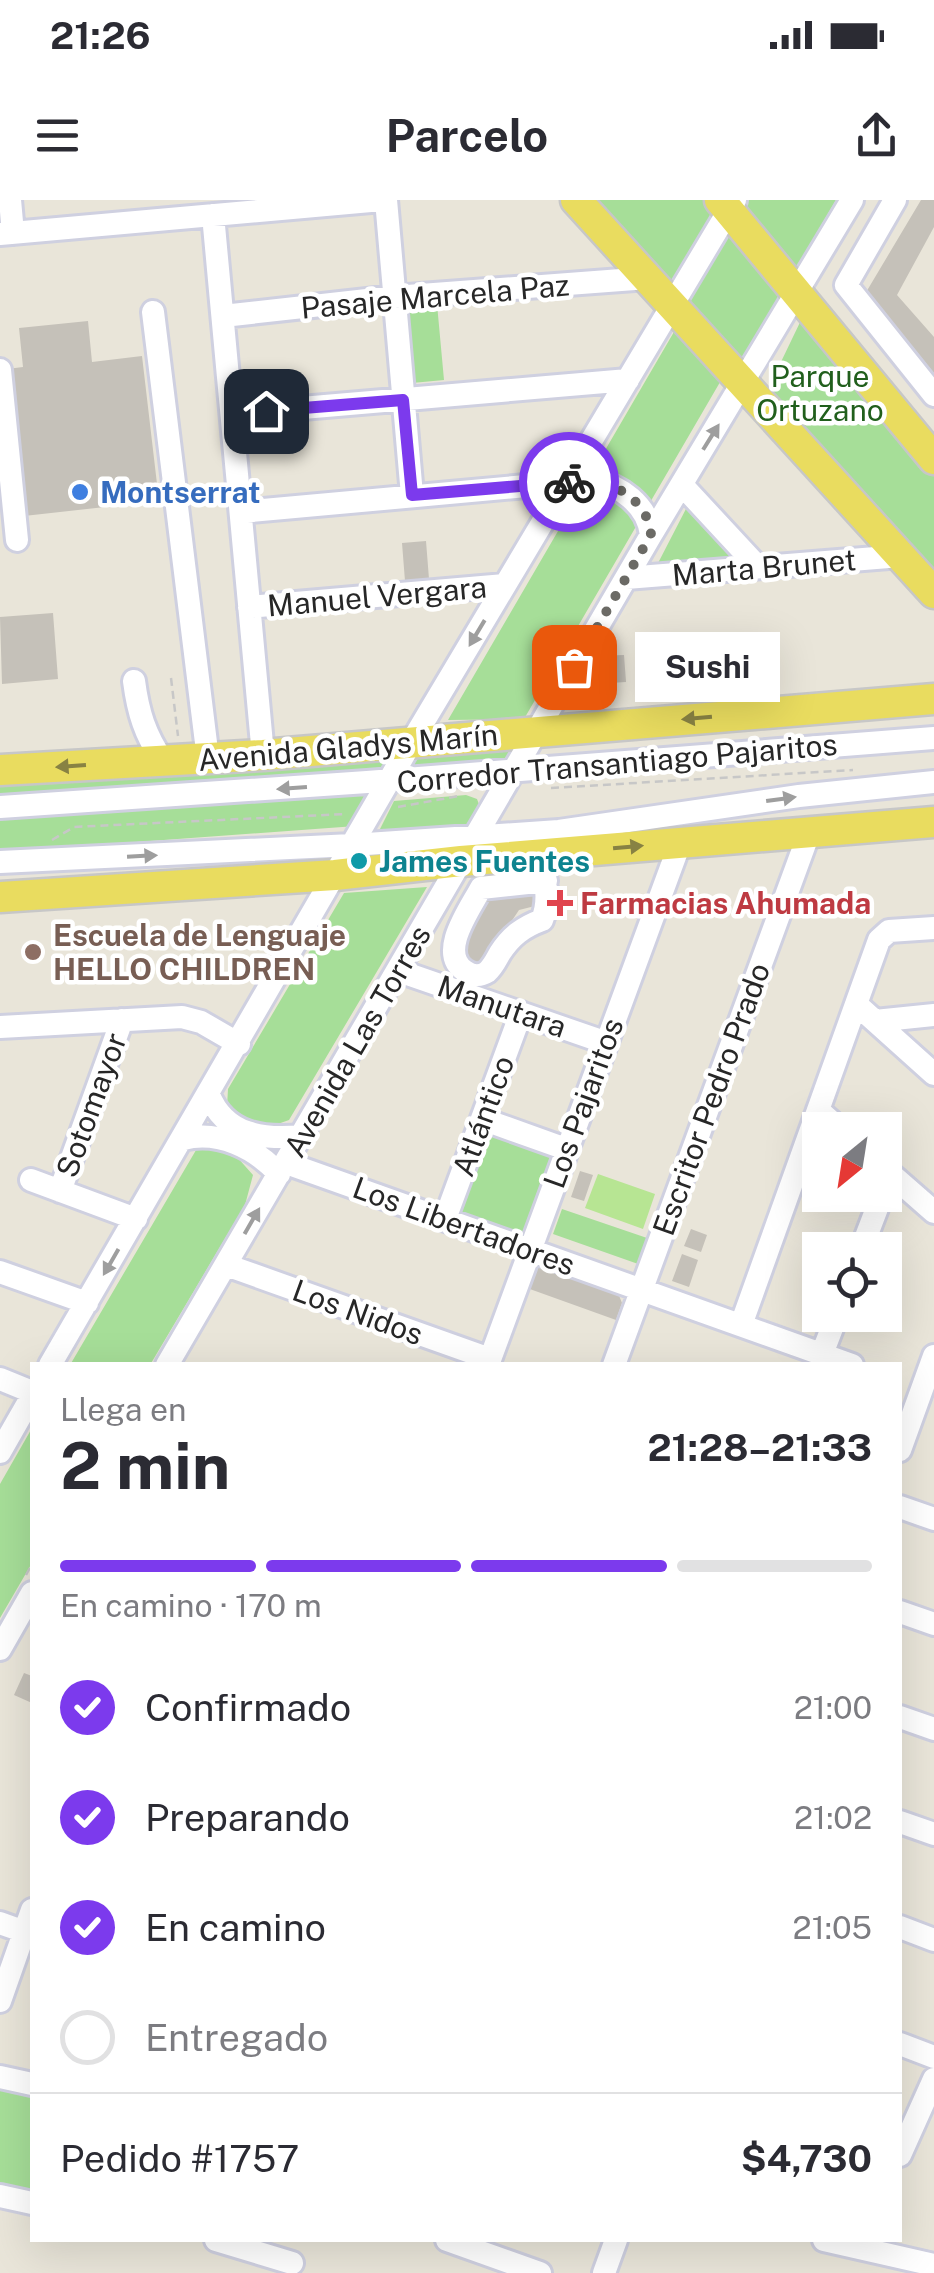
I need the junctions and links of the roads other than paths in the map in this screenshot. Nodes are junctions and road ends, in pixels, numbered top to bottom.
1 (10, 200) edge
2 (384, 200) edge
3 (576, 200) edge
4 (852, 200) edge
5 (896, 200) edge
6 (258, 205) edge
7 (725, 209) edge
8 (214, 215) junction
9 (6, 234) edge
10 (648, 278) junction
11 (394, 297) junction
12 (672, 304) junction
13 (788, 310) junction
14 (153, 312) dead end
15 (222, 316) junction
16 (0, 370) edge
17 (628, 380) junction
18 (744, 384) junction
19 (934, 394) edge
20 (403, 400) junction
21 (232, 414) junction
22 (934, 459) edge
23 (567, 482) junction
24 (682, 485) junction
25 (412, 495) junction
26 (240, 512) junction
27 (651, 535) junction
28 (17, 540) dead end
29 (901, 556) junction
30 (758, 567) junction
31 (626, 578) junction
32 (506, 585) junction
33 (934, 593) edge
34 (249, 607) junction
35 (134, 680) dead end
36 (934, 700) edge
37 (139, 716) junction
38 (536, 731) junction
39 (934, 738) edge
40 (412, 741) junction
41 (263, 755) junction
42 (184, 760) junction
43 (119, 763) junction
44 (0, 770) edge
45 (389, 781) junction
46 (507, 782) junction
47 (934, 782) edge
48 (0, 807) edge
49 (702, 810) junction
50 (934, 822) edge
51 (798, 834) junction
52 (680, 842) junction
53 (352, 846) junction
54 (469, 849) junction
55 (5, 862) edge
56 (542, 868) junction
57 (335, 875) junction
58 (108, 892) junction
59 (0, 897) edge
60 (934, 928) edge
61 (399, 970) junction
62 (856, 1004) junction
63 (520, 1013) junction
64 (934, 1015) edge
65 (122, 1020) junction
66 (875, 1021) junction
67 (0, 1027) edge
68 (604, 1042) junction
69 (239, 1044) junction
70 (934, 1074) edge
71 (209, 1095) junction
72 (818, 1110) junction
73 (820, 1112) edge
74 (482, 1119) junction
75 (302, 1136) junction
76 (183, 1139) junction
77 (566, 1149) junction
78 (283, 1168) junction
79 (31, 1180) dead end
80 (60, 1190) junction
81 (902, 1192) edge
82 (934, 1212) edge
83 (136, 1219) junction
84 (445, 1219) junction
85 (530, 1250) junction
86 (226, 1265) junction
87 (0, 1272) edge
88 (641, 1290) junction
89 (87, 1303) junction
90 (741, 1325) junction
91 (830, 1332) edge
92 (822, 1354) junction
93 (934, 1356) edge
94 (52, 1362) edge
95 (170, 1362) edge
96 (489, 1362) edge
97 (615, 1362) edge
98 (844, 1362) edge
99 (0, 1379) edge
100 (919, 1388) edge
101 (30, 1393) edge
102 (30, 1398) edge
103 (902, 1443) edge
104 (0, 1452) edge
105 (902, 1508) edge
106 (934, 1519) edge
107 (0, 1599) edge
108 (28, 1601) edge
109 (902, 1613) edge
110 (934, 1624) edge
111 (0, 1648) edge
112 (902, 1718) edge
113 (934, 1729) edge
114 (902, 1823) edge
115 (934, 1834) edge
116 (29, 1921) edge
117 (0, 1923) edge
118 (902, 1928) edge
119 (934, 1940) edge
120 (24, 1958) edge
121 (0, 2001) edge
122 (902, 2045) edge
123 (934, 2057) edge
124 (0, 2077) edge
125 (934, 2078) edge
126 (30, 2084) edge
127 (902, 2150) edge
128 (0, 2196) edge
129 (30, 2203) edge
130 (221, 2242) edge
131 (299, 2242) edge
132 (453, 2242) edge
133 (615, 2242) edge
134 (860, 2244) edge
135 (934, 2266) edge
136 (290, 2268) edge
137 (540, 2273) edge
138 (604, 2273) edge

1 - 9 street
2 - 6 street
2 - 11 street
3 - 10 main road
4 - 13 street, Avenida Las Torres
5 - 19 street
6 - 8 street
7 - 12 street
7 - 13 main road
8 - 9 street
8 - 15 street
10 - 11 street, Pasaje Marcela Paz
10 - 12 main road
11 - 15 street, Pasaje Marcela Paz
11 - 20 street
12 - 17 street
12 - 18 main road
13 - 18 street, Avenida Las Torres
13 - 22 main road
14 - 42 street
15 - 21 street
16 - 28 street
17 - 20 street
17 - 23 street
24 -> 18 street, Avenida Las Torres
18 - 29 main road
20 - 21 street
20 - 25 street
21 - 26 street
23 - 25 street
23 - 27 street
23 - 32 street
24 - 27 street, Avenida Las Torres
24 - 30 street
25 - 26 street
26 - 34 street
27 - 31 street, Avenida Las Torres
29 - 30 street, Marta Brunet
29 - 33 main road
30 - 31 street, Marta Brunet
31 - 38 street, Avenida Las Torres
32 - 34 street, Manuel Vergara
32 -> 40 street
34 - 41 street
35 - 37 street
36 -> 38 main road, Avenida Gladys Marín
37 - 42 street
37 - 43 street
38 - 40 main road, Avenida Gladys Marín
38 - 46 street, Avenida Las Torres
39 - 46 street, Corredor Transantiago Pajaritos
40 - 41 main road, Avenida Gladys Marín
40 - 45 street
41 - 42 main road, Avenida Gladys Marín
42 - 43 main road, Avenida Gladys Marín
43 -> 44 main road, Avenida Gladys Marín
45 - 46 street, Corredor Transantiago Pajaritos
45 -> 48 street, Corredor Transantiago Pajaritos
45 - 53 street
46 - 54 street, Avenida Las Torres
49 -> 47 street, Corredor Transantiago Pajaritos
49 - 51 street
49 - 54 street, Corredor Transantiago Pajaritos
50 - 51 main road
51 - 52 main road
51 - 88 street, Escritor Pedro Prado
56 -> 52 main road
52 - 68 street, Los Pajaritos
53 - 54 street, Corredor Transantiago Pajaritos
55 -> 53 street, Corredor Transantiago Pajaritos
53 - 57 street
54 - 56 main road
54 - 57 main road
54 - 61 street, Avenida Las Torres
55 - 58 street
56 - 56 street
57 - 58 main road
57 - 69 street
58 - 59 main road
60 - 62 street
61 - 63 street, Manutara
61 - 75 street, Avenida Las Torres
62 - 66 street
62 - 72 street
63 - 68 street, Manutara
63 - 74 street, Atlántico
64 - 66 street
65 - 67 street
65 - 69 street
65 - 80 street, Sotomayor
66 - 70 street
68 - 77 street, Los Pajaritos
69 - 71 street
71 - 75 street
71 - 76 street
72 - 73 street
72 - 90 street
74 - 77 street
74 - 84 street, Atlántico
75 - 78 street, Avenida Las Torres
76 - 78 street, Los Libertadores
76 - 83 street
77 - 85 street, Los Pajaritos
78 - 84 street, Los Libertadores
86 -> 78 street, Avenida Las Torres
79 - 80 street
80 - 83 street
81 - 82 street
83 -> 89 street
84 - 85 street, Los Libertadores
85 - 88 street, Los Libertadores
85 - 96 street, Los Pajaritos
86 - 95 street, Avenida Las Torres
86 - 96 street, Los Nidos
87 - 89 street
88 - 90 street, Los Libertadores
88 - 97 street, Escritor Pedro Prado
89 - 94 street
90 - 92 street, Los Libertadores
91 - 92 street
92 - 98 street, Los Libertadores
93 - 100 street
99 - 101 street
100 - 103 street
102 - 104 street
105 - 106 street
107 - 108 street
108 - 111 street
109 - 110 street
112 - 113 street
114 - 115 street
116 - 117 street
116 - 120 street
118 - 119 street
120 - 121 street
122 - 123 street
124 - 126 street
125 - 127 street
128 - 129 street
130 - 136 street
131 - 136 street
132 - 137 street
133 - 138 street
134 - 135 street

